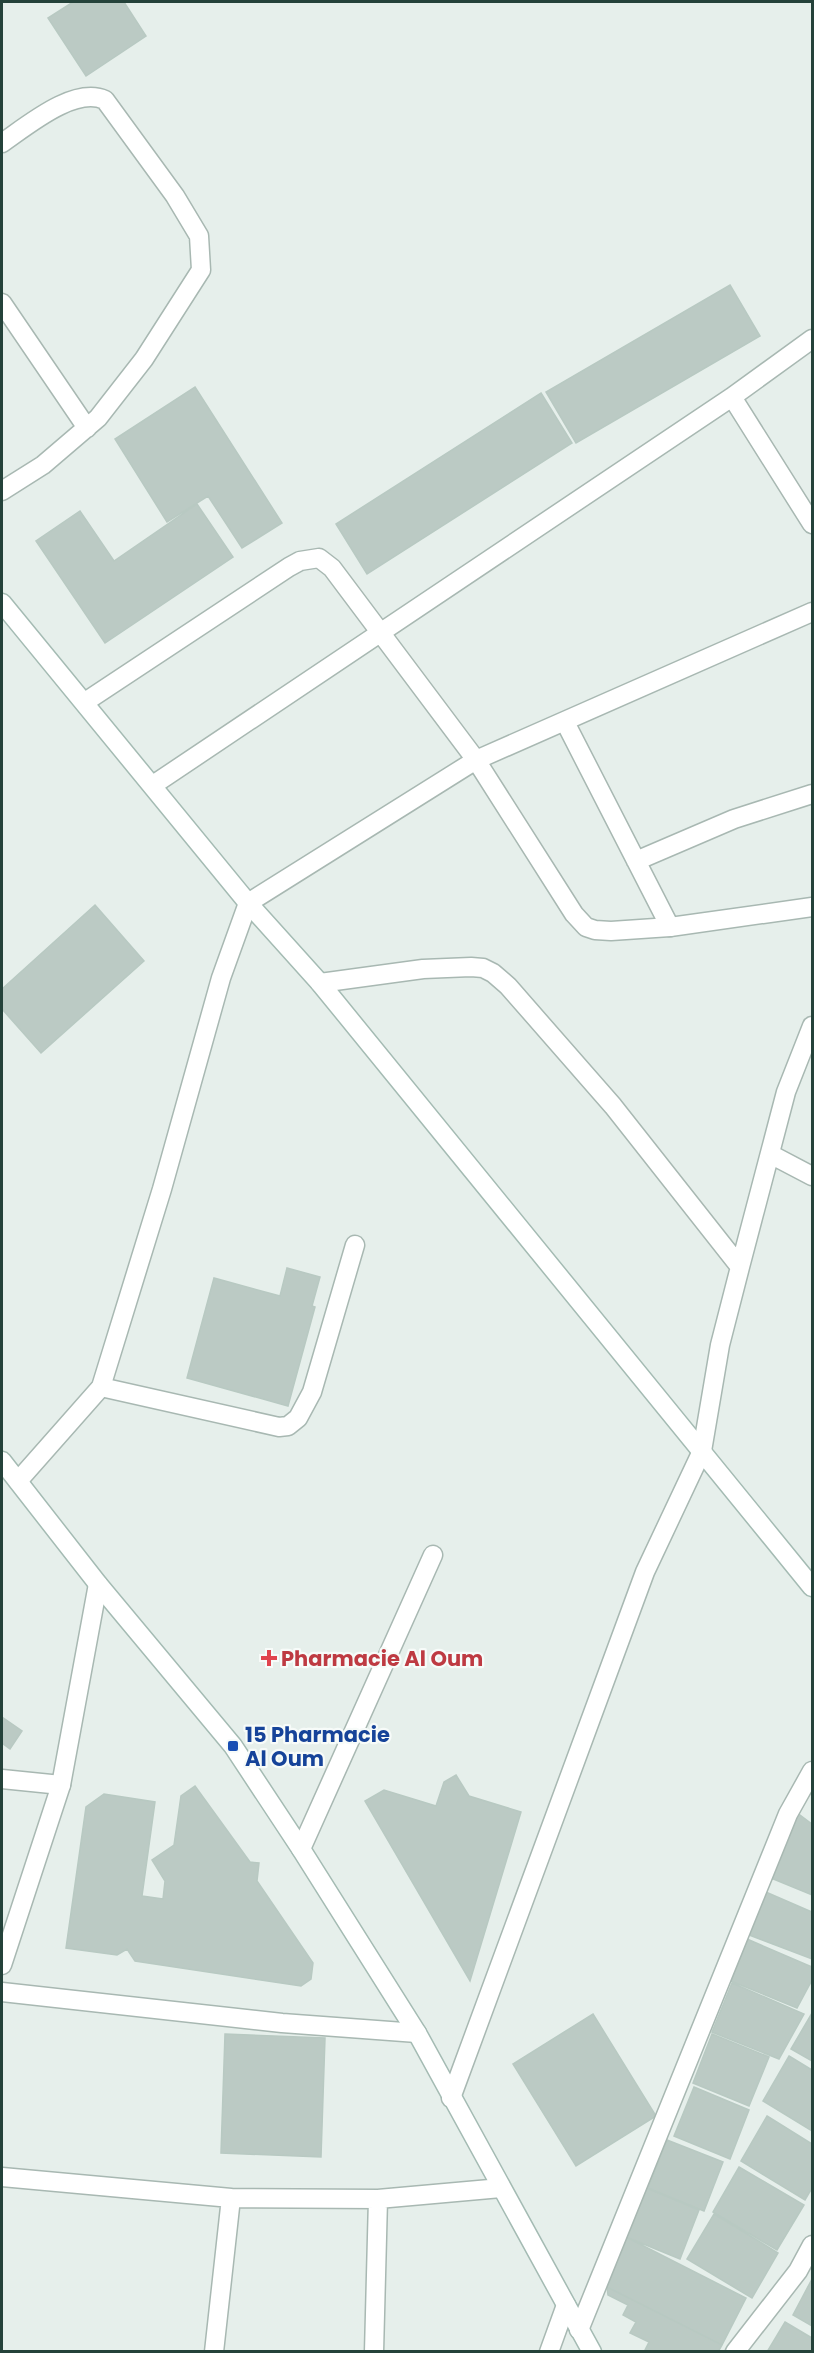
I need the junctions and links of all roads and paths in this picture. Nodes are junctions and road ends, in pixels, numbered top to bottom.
1 (2, 143) edge
2 (2, 303) edge
3 (813, 339) edge
4 (732, 397) junction
5 (87, 428) junction
6 (3, 488) edge
7 (813, 524) edge
8 (2, 603) edge
9 (813, 612) edge
10 (380, 633) junction
11 (85, 702) junction
12 (565, 722) junction
13 (476, 760) junction
14 (153, 785) junction
15 (813, 794) edge
16 (636, 861) junction
17 (248, 903) junction
18 (813, 907) edge
19 (670, 927) junction
20 (320, 983) junction
21 (813, 1026) edge
22 (770, 1154) junction
23 (813, 1176) edge
24 (355, 1245) dead end
25 (740, 1267) junction
26 (100, 1387) junction
27 (702, 1451) junction
28 (2, 1461) edge
29 (18, 1481) junction
30 (434, 1555) dead end
31 (99, 1584) junction
32 (813, 1587) edge
33 (813, 1772) edge
34 (2, 1779) edge
35 (61, 1785) junction
36 (301, 1849) junction
37 (2, 1965) edge
38 (2, 1992) edge
39 (417, 2033) junction
40 (451, 2098) junction
41 (2, 2177) edge
42 (501, 2188) junction
43 (231, 2198) junction
44 (378, 2199) junction
45 (813, 2245) edge
46 (566, 2305) junction
47 (579, 2330) junction
48 (214, 2352) edge
49 (374, 2352) edge
50 (549, 2352) edge
51 (592, 2352) edge
52 (735, 2352) edge

1 - 5 street
2 - 5 street
3 - 4 street
4 - 7 street
4 - 10 street
5 - 6 street
8 - 11 street
9 - 12 street
10 - 11 street
10 - 13 street
10 - 14 street
11 - 14 street
12 - 13 street
12 - 16 street
13 - 17 street
13 - 19 street
14 - 17 street
15 - 16 street
16 - 19 street
17 - 20 street
17 - 26 street
18 - 19 street
20 - 25 street
20 - 27 street
21 - 22 street
22 - 23 street
22 - 25 street
24 - 26 street
25 - 27 street
26 - 29 street
27 - 32 street
27 - 40 street
28 - 29 street
29 - 31 street
30 - 36 street
31 - 35 street
31 - 36 street
33 - 47 street
34 - 35 street
35 - 37 street
36 - 39 street
38 - 39 street
39 - 40 street
40 - 42 street
41 - 43 street
42 - 44 street
42 - 46 street
43 - 44 street
43 - 48 street
44 - 49 street
45 - 52 street
46 - 47 street
46 - 50 street
47 - 51 street

